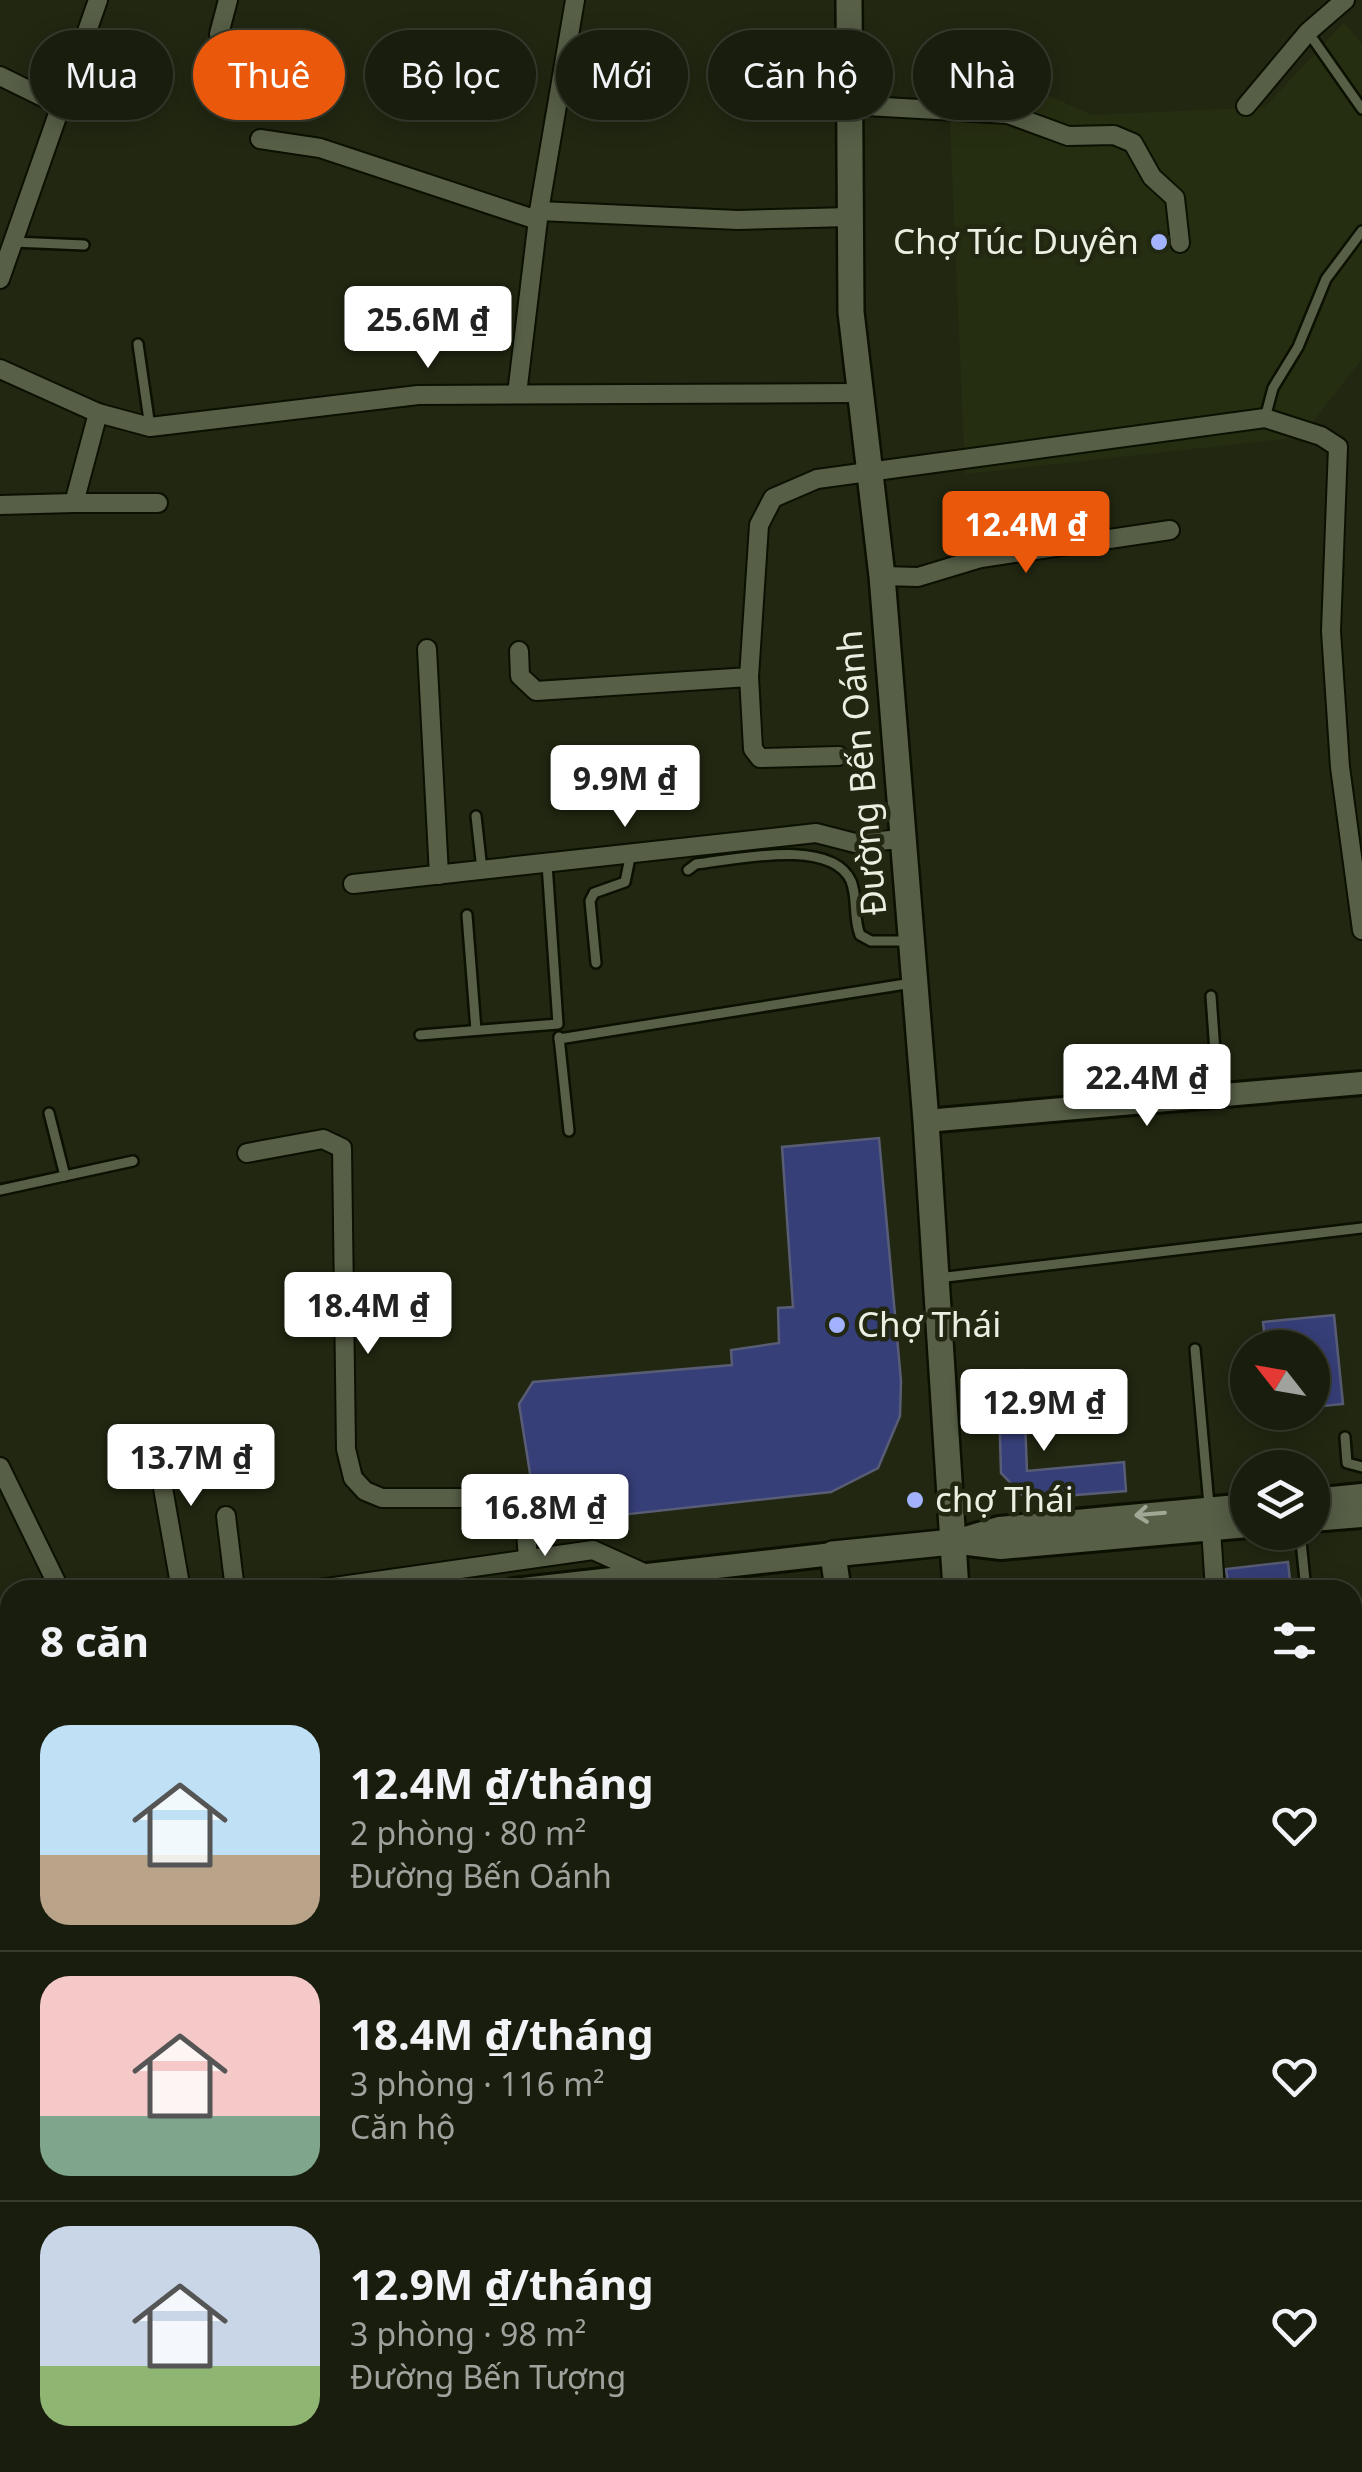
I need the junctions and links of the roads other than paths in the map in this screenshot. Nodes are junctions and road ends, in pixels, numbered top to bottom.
1 (98, 0) edge
2 (228, 0) edge
3 (575, 0) edge
4 (849, 0) edge
5 (1345, 0) edge
6 (88, 30) edge
7 (220, 30) edge
8 (849, 30) edge
9 (1308, 32) junction
10 (0, 76) edge
11 (30, 91) edge
12 (1246, 106) dead end
13 (893, 107) edge
14 (1362, 109) edge
15 (56, 120) edge
16 (849, 120) edge
17 (260, 139) dead end
18 (538, 216) junction
19 (850, 217) junction
20 (1362, 231) edge
21 (13, 242) junction
22 (1180, 244) dead end
23 (84, 245) dead end
24 (0, 280) edge
25 (138, 344) dead end
26 (0, 369) edge
27 (859, 392) junction
28 (517, 394) junction
29 (98, 413) junction
30 (1265, 418) junction
31 (150, 426) junction
32 (868, 474) junction
33 (74, 502) junction
34 (158, 502) dead end
35 (0, 505) edge
36 (1170, 530) dead end
37 (882, 576) junction
38 (427, 649) dead end
39 (519, 651) dead end
40 (749, 676) junction
41 (839, 756) dead end
42 (476, 816) dead end
43 (902, 839) junction
44 (631, 853) junction
45 (546, 861) junction
46 (482, 870) junction
47 (688, 870) dead end
48 (440, 875) junction
49 (352, 884) dead end
50 (467, 915) dead end
51 (1362, 930) edge
52 (911, 940) junction
53 (596, 963) dead end
54 (914, 983) junction
55 (1211, 996) dead end
56 (558, 1024) junction
57 (476, 1030) junction
58 (420, 1035) dead end
59 (559, 1039) junction
60 (1362, 1083) edge
61 (1218, 1097) junction
62 (48, 1113) dead end
63 (926, 1121) junction
64 (569, 1130) dead end
65 (247, 1153) dead end
66 (133, 1161) dead end
67 (65, 1176) junction
68 (0, 1190) edge
69 (1362, 1228) edge
70 (935, 1278) junction
71 (1195, 1349) dead end
72 (154, 1437) dead end
73 (1345, 1437) dead end
74 (0, 1467) edge
75 (1362, 1467) edge
76 (1362, 1495) edge
77 (1330, 1498) edge
78 (1230, 1512) edge
79 (226, 1516) dead end
80 (1362, 1516) edge
81 (1210, 1519) junction
82 (1330, 1519) edge
83 (1230, 1523) edge
84 (952, 1542) junction
85 (1302, 1550) edge
86 (832, 1554) junction
87 (528, 1559) junction
88 (644, 1573) junction
89 (55, 1580) edge
90 (179, 1580) edge
91 (234, 1580) edge
92 (382, 1580) edge
93 (583, 1580) edge
94 (634, 1580) edge
95 (836, 1580) edge
96 (955, 1580) edge
97 (1215, 1580) edge
98 (1305, 1580) edge

1 - 6 street
2 - 7 street
3 - 18 street
4 - 8 main road, Đường Bến Oánh
5 - 9 street
9 - 12 street
9 - 14 lane
10 - 11 street
13 - 22 street
15 - 21 street
16 - 19 main road, Đường Bến Oánh
17 - 18 street
18 - 19 street
18 - 28 street
19 - 27 main road, Đường Bến Oánh
20 - 30 lane
21 - 23 lane
21 - 24 street
25 - 31 lane
26 - 29 street
27 - 28 street
27 - 32 main road, Đường Bến Oánh
28 - 31 street
29 - 31 street
29 - 33 street
30 - 32 street
30 - 51 street
32 - 37 main road, Đường Bến Oánh
32 - 40 street
33 - 34 street
33 - 35 street
36 - 37 street
37 - 43 main road, Đường Bến Oánh
38 - 48 street
39 - 40 street
40 - 41 street
42 - 46 lane
43 - 44 street
43 - 52 main road, Đường Bến Oánh
44 - 45 street
44 - 53 lane
45 - 46 street
45 - 56 lane
46 - 48 street
47 - 52 lane
48 - 49 street
50 - 57 lane
52 - 54 main road, Đường Bến Oánh
54 - 59 lane
54 - 63 main road, Đường Bến Oánh
55 - 61 lane
56 - 57 lane
56 - 59 lane
57 - 58 lane
59 - 64 lane
60 - 61 street
61 - 63 street
62 - 67 lane
63 - 70 main road, Đường Bến Oánh
65 - 87 street
66 - 67 lane
67 - 68 lane
69 - 70 lane
70 - 84 main road, Đường Bến Oánh
71 - 81 lane
72 - 90 street
73 - 75 lane
74 - 89 street
76 - 77 street
78 - 81 street
79 - 91 street
80 - 82 street
81 - 83 street
81 - 84 street
81 - 97 street
84 - 86 main road
84 - 96 main road, Đường Bến Oánh
85 - 98 lane
86 - 88 street
86 - 95 main road
87 - 88 street
87 - 92 street
88 - 93 street
88 - 94 street

